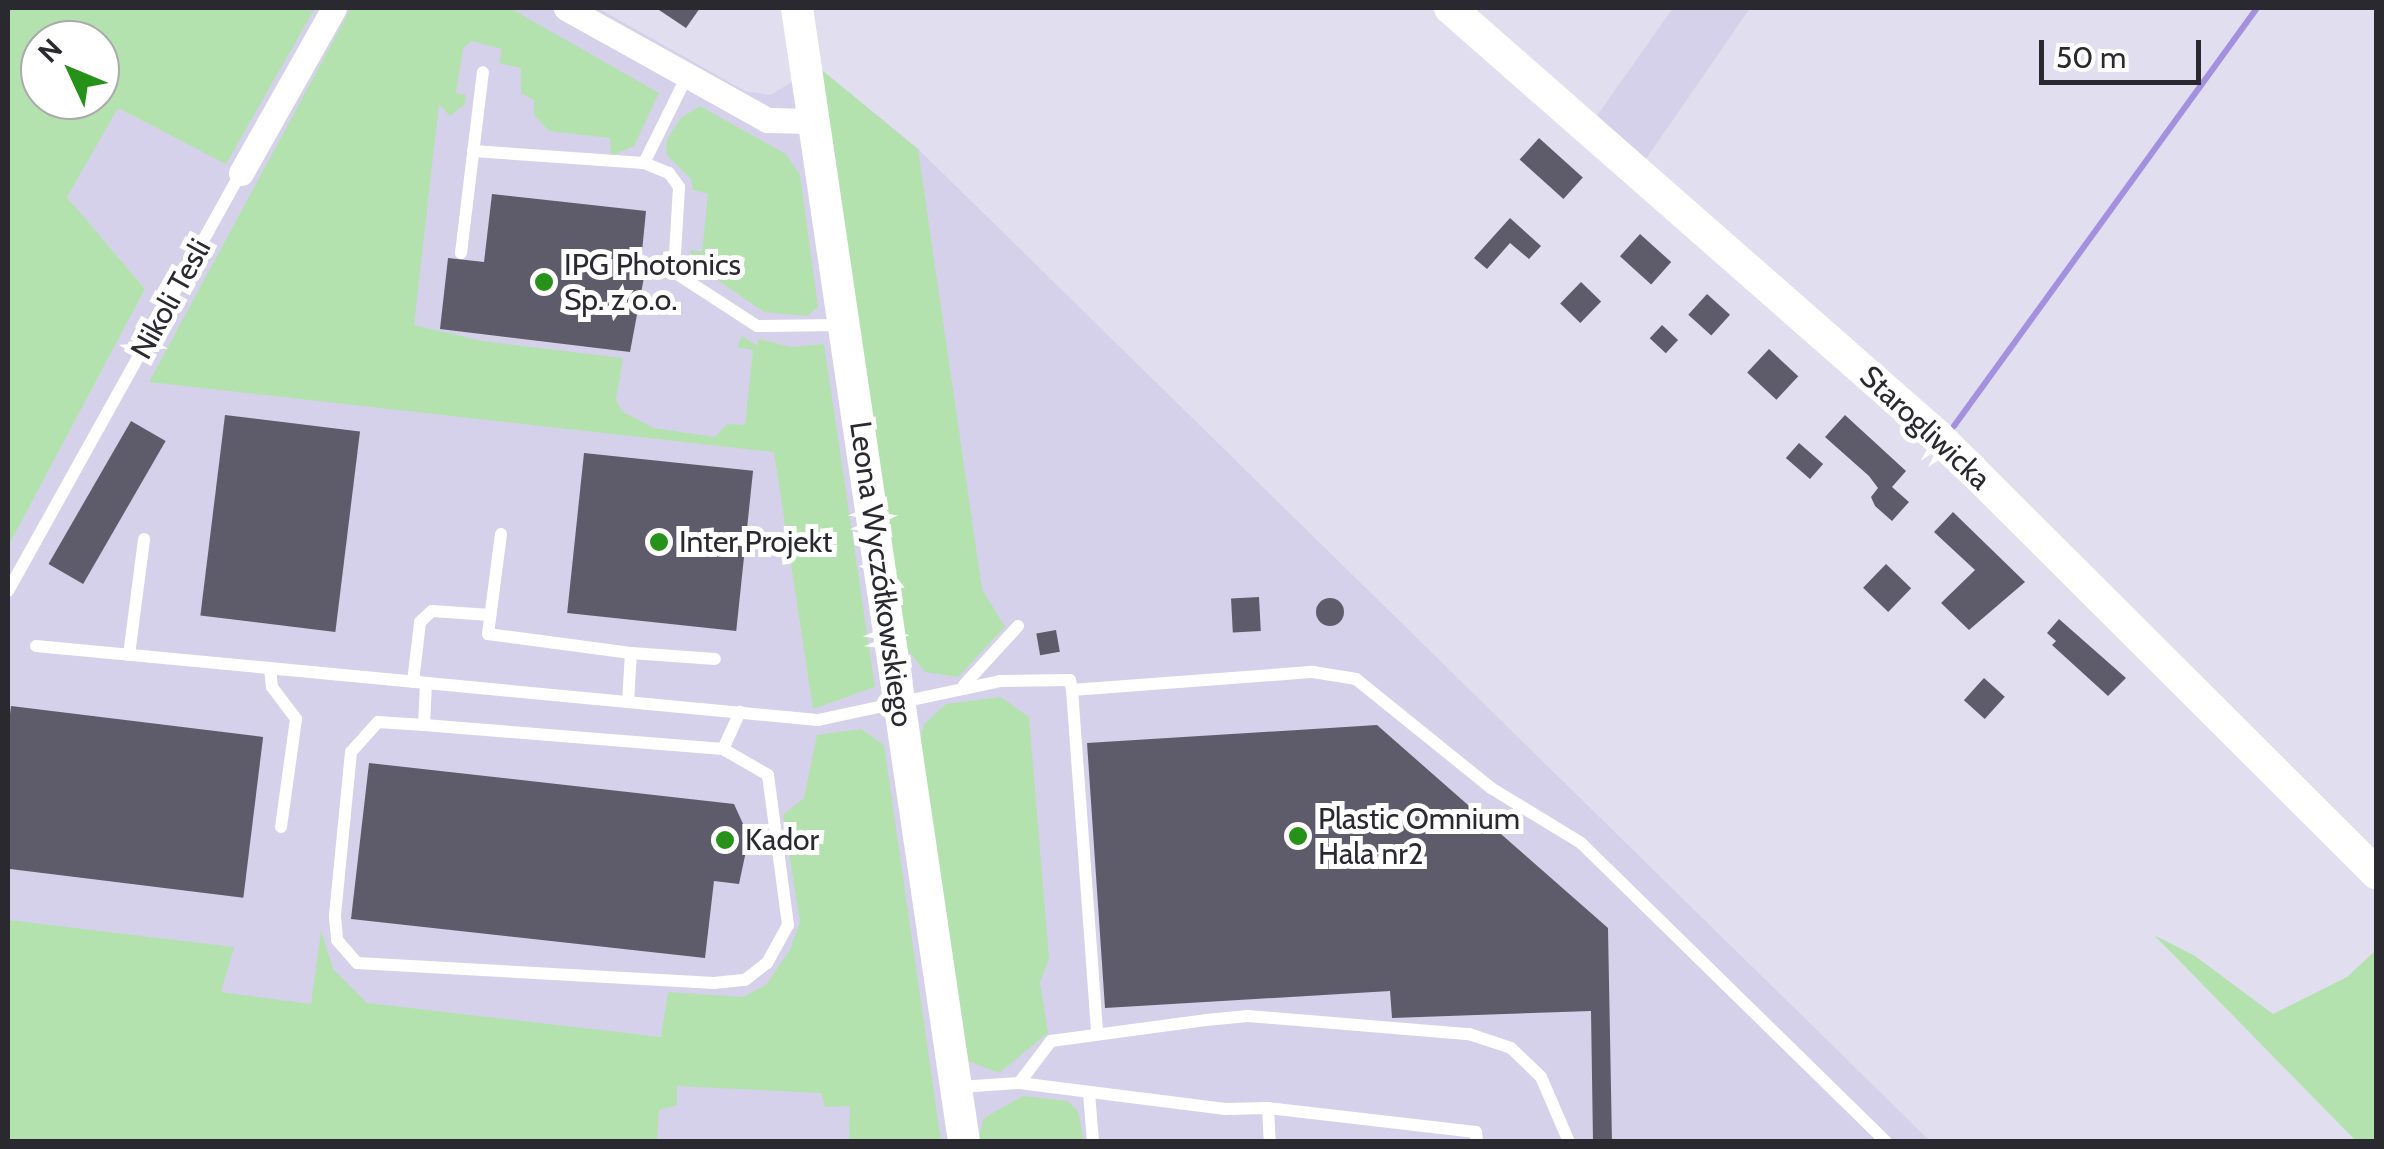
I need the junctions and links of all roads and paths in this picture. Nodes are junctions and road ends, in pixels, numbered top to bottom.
1 (334, 8) edge
2 (566, 8) edge
3 (797, 8) edge
4 (1450, 8) edge
5 (482, 72) dead end
6 (687, 76) junction
7 (815, 122) junction
8 (473, 151) junction
9 (644, 163) junction
10 (241, 172) joint
11 (460, 253) dead end
12 (844, 325) junction
13 (500, 534) dead end
14 (144, 538) dead end
15 (8, 592) edge
16 (490, 615) junction
17 (1018, 626) dead end
18 (36, 646) dead end
19 (630, 653) junction
20 (129, 654) junction
21 (714, 659) dead end
22 (270, 668) junction
23 (419, 682) junction
24 (964, 685) junction
25 (1072, 690) junction
26 (899, 699) junction
27 (628, 702) junction
28 (740, 712) junction
29 (424, 725) junction
30 (724, 749) junction
31 (282, 827) dead end
32 (2376, 874) edge
33 (1097, 1034) junction
34 (1019, 1083) junction
35 (956, 1088) junction
36 (1088, 1092) junction
37 (1268, 1108) junction
38 (964, 1142) edge
39 (1093, 1142) edge
40 (1270, 1142) edge
41 (1477, 1142) edge
42 (1569, 1142) edge
43 (1886, 1142) edge

1 - 10 street, Nikoli Tesli
2 - 6 street
3 - 7 street, Leona Wyczółkowskiego
4 - 32 street, Starogliwicka
5 - 8 lane
6 - 7 street
6 - 9 lane
7 - 12 street, Leona Wyczółkowskiego
8 - 9 lane
8 - 11 lane
9 - 12 lane
10 - 15 lane, Nikoli Tesli
12 - 26 street, Leona Wyczółkowskiego
13 - 16 lane
14 - 20 lane
16 - 19 lane
16 - 23 lane
17 - 24 lane
18 - 20 lane
19 - 21 lane
19 - 27 lane
20 - 22 lane
22 - 23 lane
22 - 31 lane
23 - 27 lane
23 - 29 lane
24 - 25 lane
24 - 26 lane
25 - 33 lane
25 - 43 lane
26 - 28 lane
26 - 35 street, Leona Wyczółkowskiego
27 - 28 lane
28 - 30 lane
29 - 30 lane
29 - 30 lane
33 - 34 lane
33 - 42 lane
34 - 35 lane
34 - 36 lane
35 - 38 street, Leona Wyczółkowskiego
36 - 37 lane
36 - 39 lane
37 - 40 lane
37 - 41 lane

